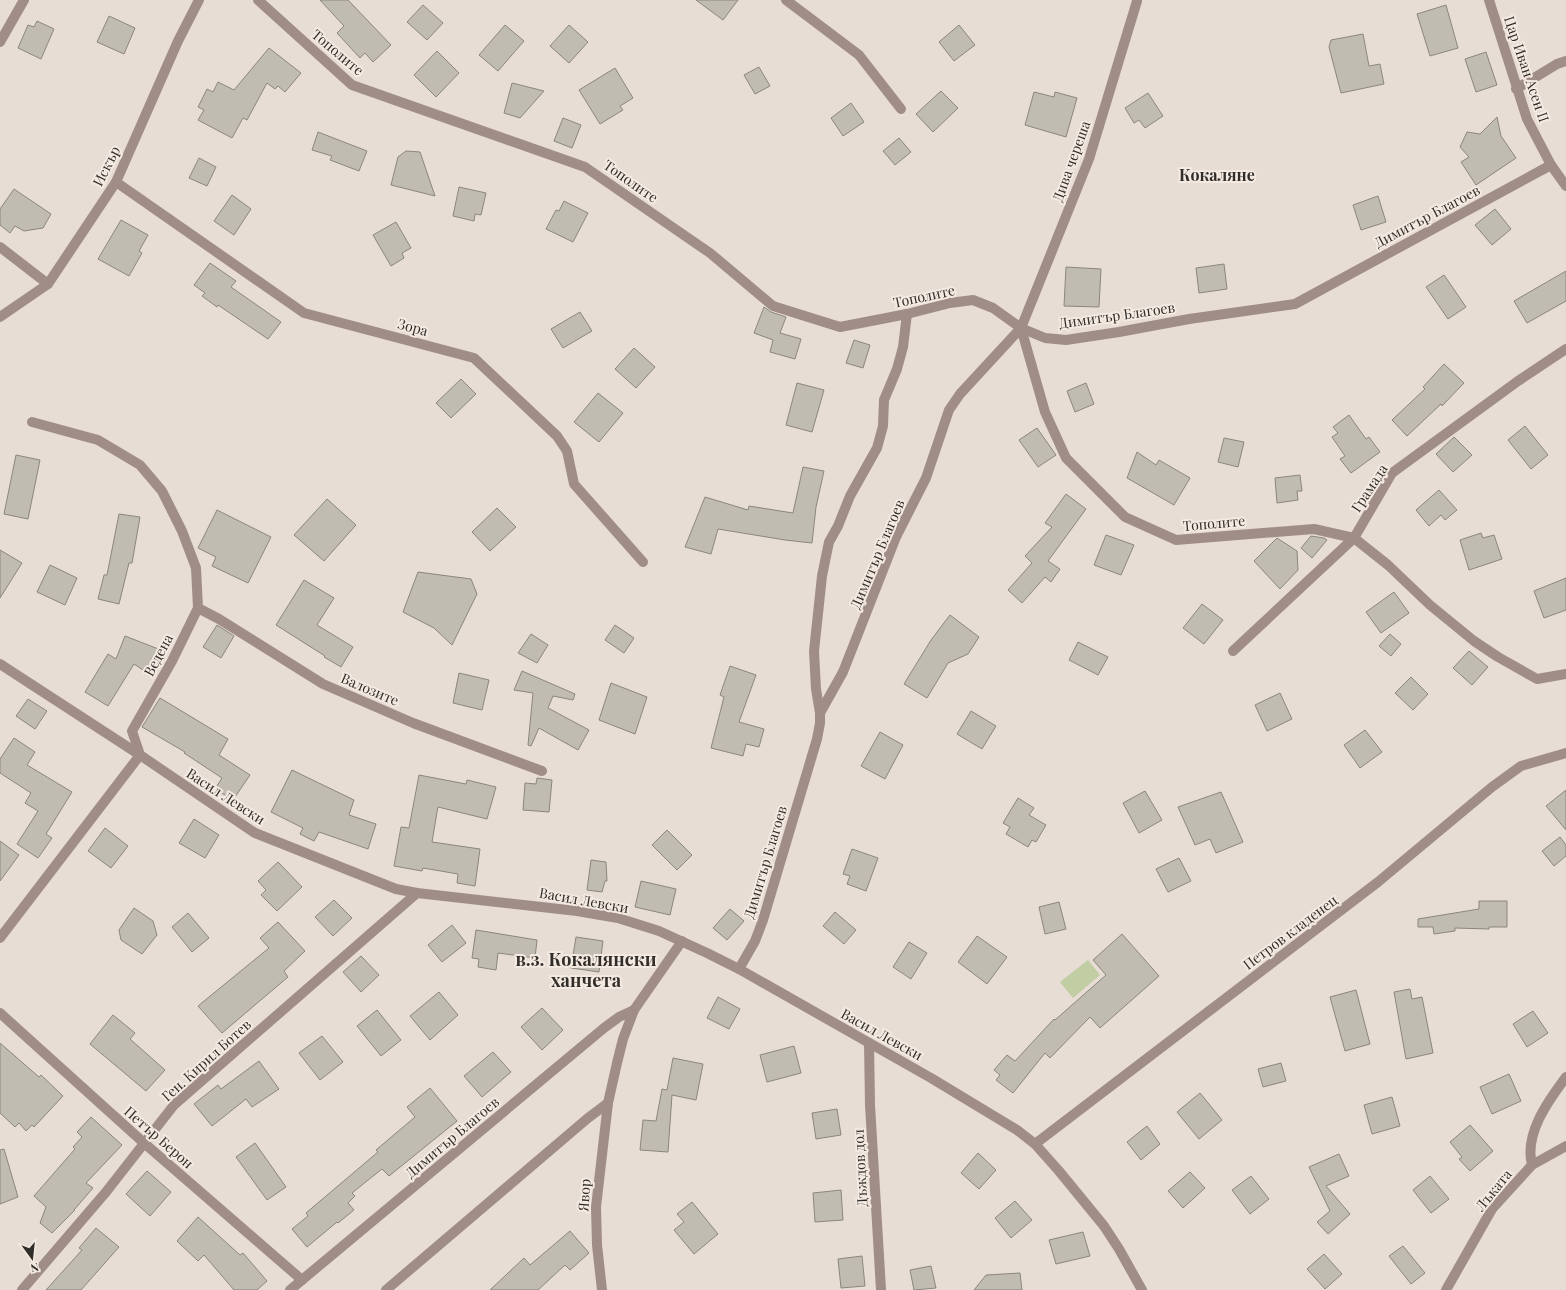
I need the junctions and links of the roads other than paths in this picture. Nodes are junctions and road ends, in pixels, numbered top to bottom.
1 (24, 0) edge
2 (199, 0) edge
3 (258, 0) edge
4 (786, 0) edge
5 (1489, 0) edge
6 (1137, 1) dead end
7 (0, 42) edge
8 (1566, 61) edge
9 (1516, 89) junction
10 (901, 109) dead end
11 (1551, 165) junction
12 (116, 182) junction
13 (1566, 186) edge
14 (0, 247) edge
15 (48, 284) junction
16 (907, 314) junction
17 (0, 317) edge
18 (1021, 328) junction
19 (1566, 348) edge
20 (32, 422) dead end
21 (1354, 538) junction
22 (643, 562) dead end
23 (198, 608) junction
24 (1233, 651) dead end
25 (0, 664) edge
26 (1566, 674) edge
27 (820, 713) junction
28 (1566, 753) edge
29 (140, 755) junction
30 (542, 772) dead end
31 (417, 893) junction
32 (0, 938) edge
33 (682, 941) junction
34 (739, 969) junction
35 (634, 1010) junction
36 (0, 1013) edge
37 (869, 1043) junction
38 (1566, 1077) edge
39 (608, 1103) junction
40 (144, 1143) junction
41 (1035, 1144) junction
42 (1566, 1146) edge
43 (1532, 1165) junction
44 (302, 1280) junction
45 (22, 1290) edge
46 (290, 1290) edge
47 (386, 1290) edge
48 (602, 1290) edge
49 (881, 1290) edge
50 (1142, 1290) edge
51 (1446, 1290) edge

1 - 7 street
2 - 12 street, Искър
3 - 16 street, Тополите
4 - 10 street
5 - 9 street, Цар Иван Асен II
6 - 18 street, Дива череша
8 - 9 street
9 - 11 street, Цар Иван Асен II
11 - 13 street, Цар Иван Асен II
11 - 18 street, Димитър Благоев
12 - 15 street, Искър
12 - 22 street, Зора
14 - 15 street
15 - 17 street, Искър
16 - 18 street, Тополите
16 - 27 street, Димитър Благоев
18 - 21 street, Тополите
18 - 27 street, Димитър Благоев
19 - 21 street, Грамада
20 - 23 street, Ведена
21 - 24 street, Грамада
21 - 26 street, Тополите
23 - 29 street, Ведена
23 - 30 street, Валозите
25 - 29 street, Васил Левски
27 - 34 street, Димитър Благоев
28 - 41 street, Петров кладенец
29 - 31 street, Васил Левски
29 - 32 street
31 - 33 street, Васил Левски
31 - 40 street, Ген. Кирил Ботев
33 - 34 street, Васил Левски
33 - 35 street, Димитър Благоев
34 - 37 street, Васил Левски
35 - 39 street, Димитър Благоев
35 - 44 street, Димитър Благоев
36 - 40 street, Петър Берон
37 - 41 street, Васил Левски
37 - 49 street, Дъждов дол
38 - 43 street
39 - 47 street
39 - 48 street, Явор
40 - 44 street, Петър Берон
40 - 45 street, Ген. Кирил Ботев
41 - 50 street, Васил Левски
42 - 43 street, Лъката
43 - 51 street, Лъката
44 - 46 street, Димитър Благоев

